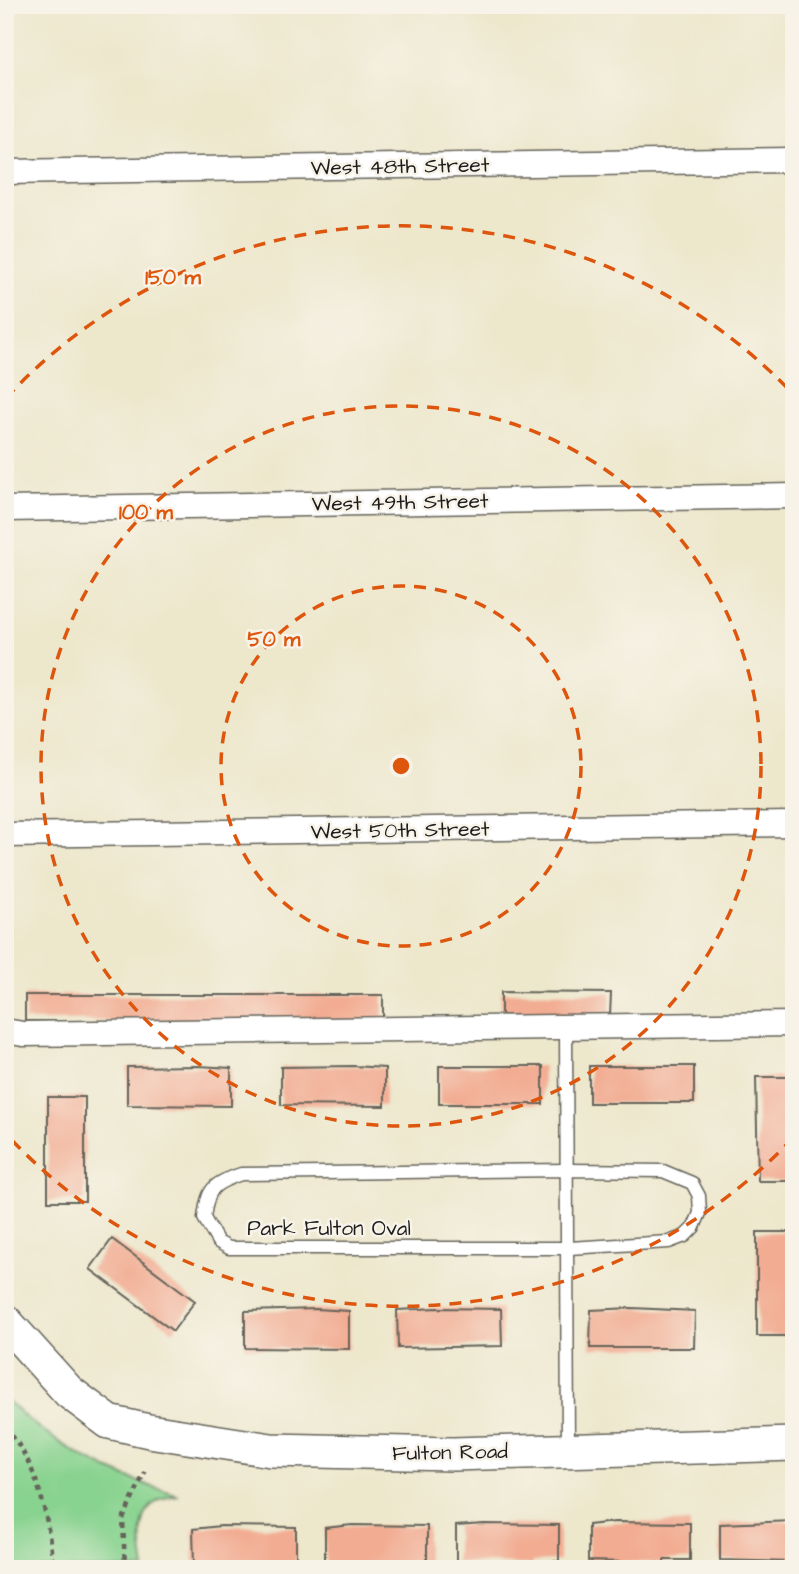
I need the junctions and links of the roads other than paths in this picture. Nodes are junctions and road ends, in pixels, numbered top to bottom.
1 (794, 160) edge
2 (5, 172) edge
3 (794, 496) edge
4 (5, 509) edge
5 (794, 824) edge
6 (5, 835) edge
7 (794, 1024) edge
8 (566, 1030) junction
9 (5, 1031) edge
10 (569, 1170) junction
11 (569, 1248) junction
12 (5, 1321) edge
13 (794, 1444) edge
14 (568, 1449) junction

1 - 2 street, West 48th Street
3 - 4 street, West 49th Street
5 - 6 street, West 50th Street
7 - 8 street
8 - 9 street
8 - 10 lane
10 - 11 lane
10 - 11 lane, Park Fulton Oval
10 - 11 lane, Park Fulton Oval
11 - 14 lane
12 - 14 main road, Fulton Road
13 - 14 main road, Fulton Road

